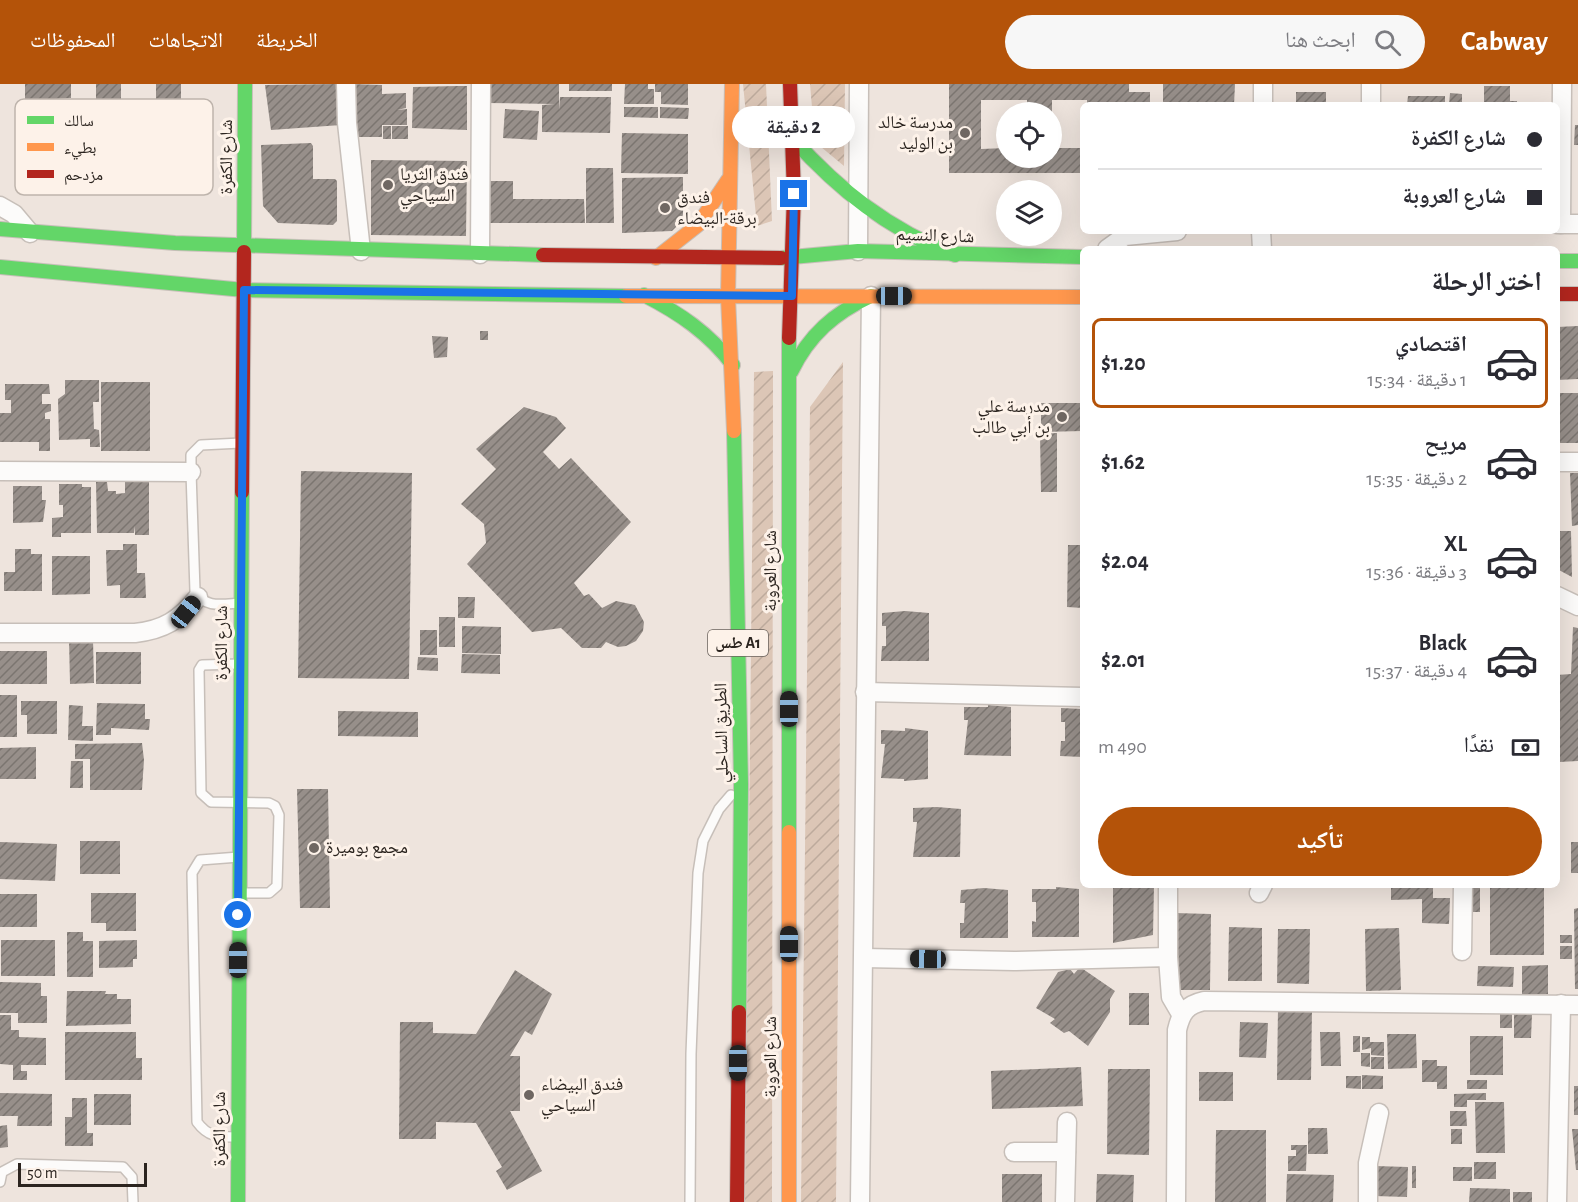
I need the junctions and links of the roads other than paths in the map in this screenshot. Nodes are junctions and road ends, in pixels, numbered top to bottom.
1 (245, 84) edge
2 (346, 84) edge
3 (481, 84) edge
4 (732, 84) edge
5 (790, 84) edge
6 (859, 84) edge
7 (1263, 84) edge
8 (1371, 84) edge
9 (1562, 84) edge
10 (1263, 102) edge
11 (1371, 102) edge
12 (792, 138) junction
13 (729, 178) junction
14 (858, 204) junction
15 (0, 206) edge
16 (1565, 224) edge
17 (0, 229) edge
18 (30, 233) junction
19 (1146, 234) edge
20 (1111, 246) edge
21 (246, 247) junction
22 (361, 251) junction
23 (858, 251) junction
24 (480, 254) junction
25 (955, 255) junction
26 (1080, 256) edge
27 (656, 258) junction
28 (793, 258) junction
29 (729, 259) junction
30 (1560, 261) edge
31 (1578, 261) edge
32 (0, 267) edge
33 (244, 290) junction
34 (1560, 294) edge
35 (1578, 294) edge
36 (644, 295) junction
37 (792, 296) junction
38 (871, 296) junction
39 (728, 297) junction
40 (1080, 297) edge
41 (733, 365) junction
42 (789, 380) junction
43 (241, 443) junction
44 (1560, 462) edge
45 (1578, 462) edge
46 (0, 471) edge
47 (191, 472) junction
48 (198, 597) junction
49 (1560, 597) edge
50 (240, 603) junction
51 (1578, 606) edge
52 (0, 633) edge
53 (240, 664) junction
54 (864, 692) junction
55 (1080, 697) edge
56 (741, 784) junction
57 (239, 802) junction
58 (239, 857) junction
59 (1168, 888) edge
60 (1462, 888) edge
61 (239, 893) junction
62 (1462, 951) dead end
63 (1168, 957) junction
64 (864, 958) junction
65 (1570, 1004) edge
66 (1181, 1014) junction
67 (1379, 1113) dead end
68 (1067, 1122) dead end
69 (238, 1137) junction
70 (1014, 1152) dead end
71 (1066, 1152) junction
72 (0, 1182) edge
73 (133, 1202) edge
74 (238, 1202) edge
75 (690, 1202) edge
76 (737, 1202) edge
77 (789, 1202) edge
78 (860, 1202) edge
79 (1065, 1202) edge
80 (1176, 1202) edge
81 (1368, 1202) edge
82 (1557, 1202) edge

1 - 21 main road, شارع الكفرة
2 - 22 street
3 - 24 street
4 - 13 main road, الطريق الساحلي / طس A1
5 - 12 main road, شارع العروبة / طس A1
6 - 14 street
7 - 10 street
8 - 11 street
9 - 16 street
12 - 14 main road
12 - 28 main road, شارع العروبة / طس A1
13 - 27 main road
13 - 29 main road, الطريق الساحلي / طس A1
14 - 23 street
14 - 25 main road
15 - 18 street
17 - 18 main road, شارع النسيم
18 - 21 main road, شارع النسيم
19 - 20 street
21 - 22 main road, شارع النسيم
21 - 33 main road, شارع الكفرة
22 - 24 main road, شارع النسيم
23 - 25 main road, شارع النسيم
23 - 28 main road, شارع النسيم
24 - 27 main road, شارع النسيم
25 - 26 main road, شارع النسيم
27 - 29 main road, شارع النسيم
28 - 29 main road, شارع النسيم
28 - 37 main road, شارع العروبة / طس A1
29 - 39 main road, الطريق الساحلي / طس A1
30 - 31 main road
32 - 33 main road
33 - 36 main road
33 - 43 main road, شارع الكفرة
34 - 35 main road
36 - 39 main road
36 - 41 main road
37 - 38 main road
37 - 39 main road
37 - 42 main road, شارع العروبة / طس A1
38 - 40 main road
38 - 42 main road
38 - 54 street
39 - 41 main road, الطريق الساحلي / طس A1
41 - 56 main road, الطريق الساحلي / طس A1
42 - 77 main road, شارع العروبة / طس A1
43 - 47 lane
43 - 50 main road, شارع الكفرة
44 - 45 street
46 - 47 street
47 - 48 lane
48 - 50 lane
48 - 52 street
49 - 51 street
50 - 53 main road, شارع الكفرة
53 - 57 main road, شارع الكفرة
53 - 57 lane
54 - 55 street
54 - 64 street
56 - 75 lane
56 - 76 main road, الطريق الساحلي / طس A1
57 - 58 main road, شارع الكفرة
57 - 61 lane
58 - 61 main road, شارع الكفرة
58 - 69 lane
59 - 63 street
60 - 62 street
61 - 69 main road, شارع الكفرة
63 - 64 street
63 - 66 street
64 - 78 street
65 - 66 street
65 - 82 street
66 - 80 street
67 - 81 street
68 - 71 street
69 - 74 main road, شارع الكفرة
70 - 71 street
71 - 79 street
72 - 73 lane

